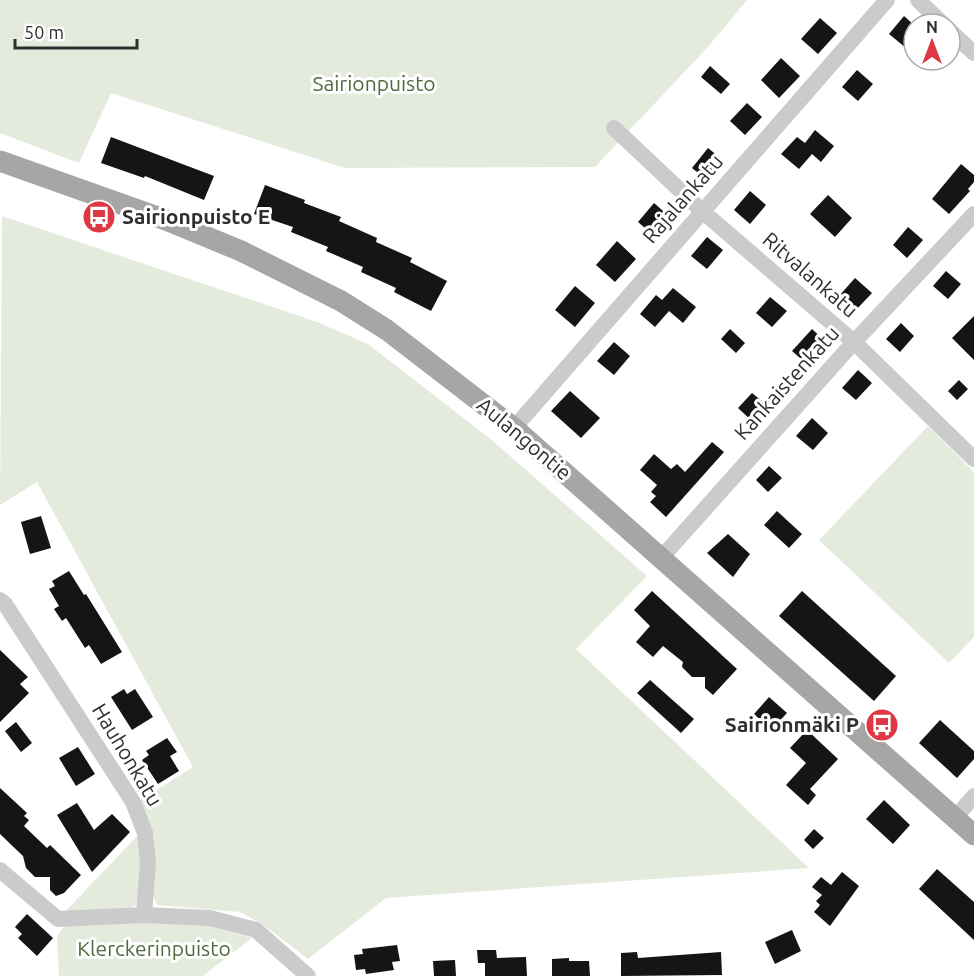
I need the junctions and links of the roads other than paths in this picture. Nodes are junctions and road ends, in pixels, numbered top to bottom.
1 (887, 0) edge
2 (918, 0) edge
3 (930, 12) edge
4 (962, 42) edge
5 (974, 53) edge
6 (614, 128) dead end
7 (0, 164) edge
8 (702, 211) junction
9 (974, 214) edge
10 (854, 342) junction
11 (514, 428) junction
12 (974, 459) edge
13 (661, 558) junction
14 (0, 600) edge
15 (974, 796) edge
16 (955, 818) junction
17 (974, 835) edge
18 (0, 870) edge
19 (144, 915) junction
20 (308, 976) edge

1 - 8 street, Rajalankatu
2 - 3 street
4 - 5 street
6 - 8 street, Ritvalankatu
7 - 11 main road, Aulangontie
8 - 10 street, Ritvalankatu
8 - 11 street, Rajalankatu
9 - 10 street, Kankaistenkatu
10 - 12 street, Ritvalankatu
10 - 13 street, Kankaistenkatu
11 - 13 main road, Aulangontie
13 - 16 main road, Aulangontie
14 - 19 street, Hauhonkatu
15 - 16 street
16 - 17 main road, Aulangontie
18 - 19 street
19 - 20 street

